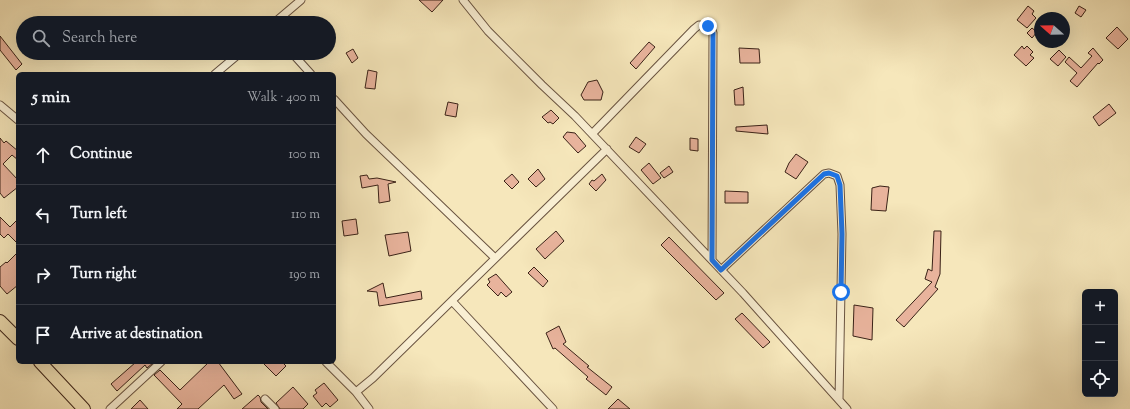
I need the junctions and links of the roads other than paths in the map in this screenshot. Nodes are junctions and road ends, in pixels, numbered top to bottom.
1 (301, 0) edge
2 (463, 0) edge
3 (282, 16) edge
4 (232, 60) edge
5 (298, 60) edge
6 (217, 72) edge
7 (309, 72) edge
8 (336, 101) edge
9 (0, 105) edge
10 (16, 118) edge
11 (592, 134) junction
12 (606, 149) junction
13 (495, 258) junction
14 (712, 260) junction
15 (721, 270) junction
16 (452, 301) junction
17 (0, 321) edge
18 (16, 337) edge
19 (42, 364) edge
20 (158, 364) edge
21 (328, 364) edge
22 (356, 392) junction
23 (265, 399) dead end
24 (839, 400) junction
25 (845, 408) edge
26 (84, 409) edge
27 (110, 409) edge
28 (275, 409) edge
29 (369, 409) edge
30 (553, 409) edge

1 - 3 street
2 - 11 street
4 - 6 street
5 - 7 street
8 - 13 street
9 - 10 street
11 - 12 street
11 - 14 street
12 - 13 street
12 - 14 street
13 - 16 street
14 - 15 street
15 - 24 street
15 - 24 street
16 - 22 street
16 - 30 street
17 - 18 highway
19 - 26 highway
20 - 27 street
21 - 22 street
22 - 29 street
23 - 28 street
24 - 25 street

